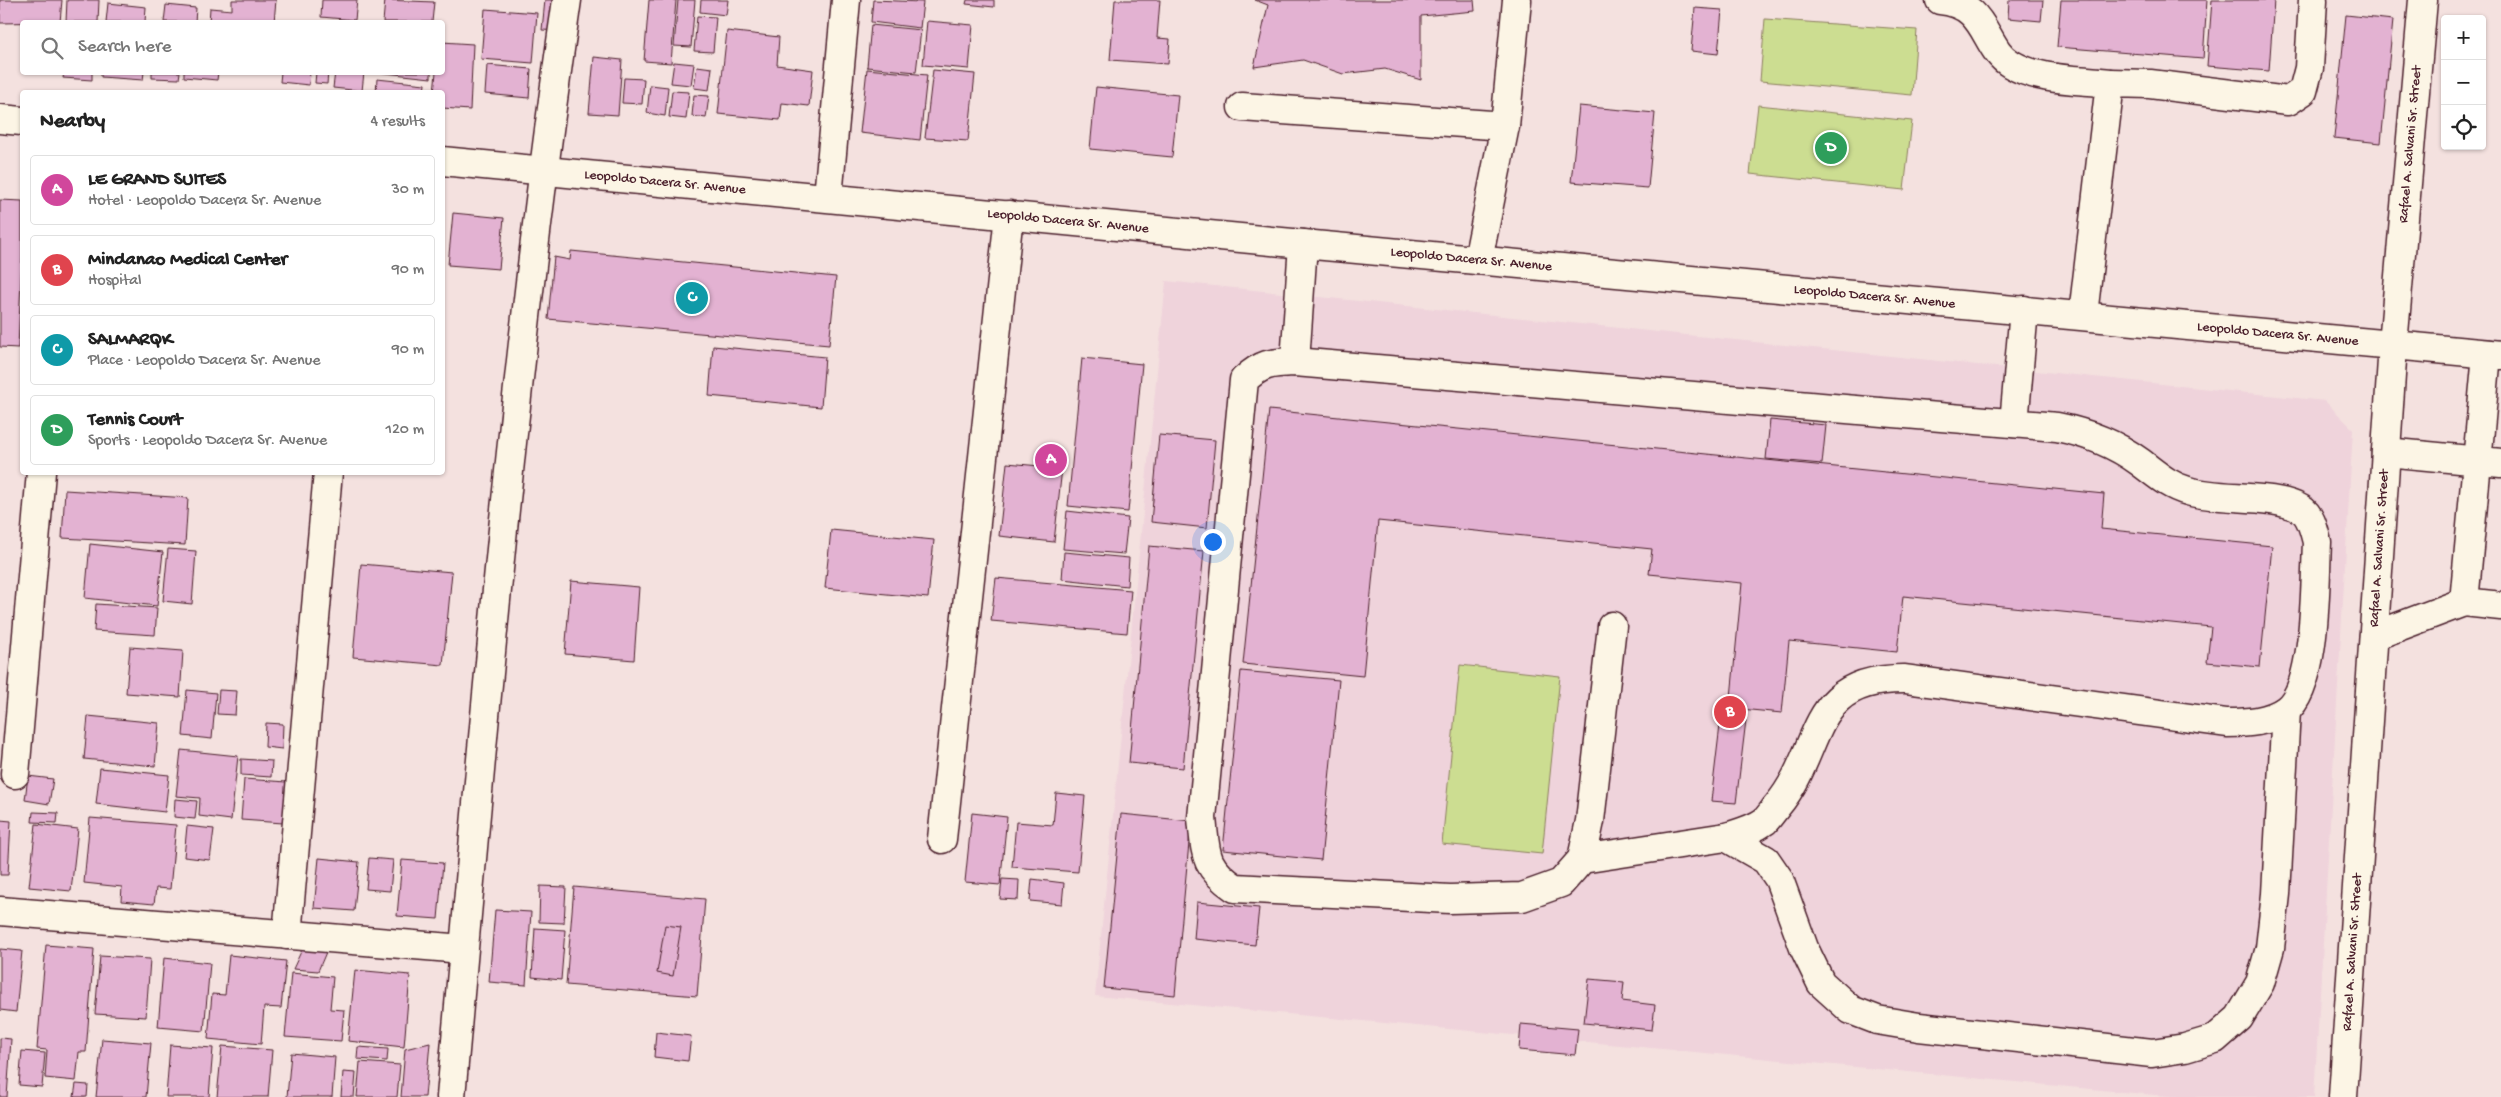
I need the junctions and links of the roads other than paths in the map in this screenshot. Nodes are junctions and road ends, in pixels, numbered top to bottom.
1 (567, 0) edge
2 (846, 0) edge
3 (1517, 0) edge
4 (1940, 0) edge
5 (2313, 0) edge
6 (2423, 0) edge
7 (2110, 83) junction
8 (1242, 107) dead end
9 (0, 119) edge
10 (20, 121) edge
11 (1505, 126) junction
12 (445, 161) edge
13 (542, 170) junction
14 (828, 197) junction
15 (1009, 214) junction
16 (1303, 244) junction
17 (1478, 260) junction
18 (2024, 310) junction
19 (2083, 316) junction
20 (2394, 345) junction
21 (2494, 354) edge
22 (1295, 362) junction
23 (2014, 423) junction
24 (2386, 452) junction
25 (2489, 462) edge
26 (41, 475) edge
27 (328, 475) edge
28 (2464, 602) junction
29 (2501, 606) edge
30 (1612, 626) dead end
31 (2374, 636) junction
32 (2286, 710) junction
33 (15, 774) dead end
34 (1726, 837) junction
35 (942, 839) dead end
36 (1582, 859) junction
37 (0, 911) edge
38 (287, 935) junction
39 (463, 949) junction
40 (450, 1097) edge
41 (2343, 1097) edge

1 - 13 street
2 - 14 street
3 - 11 street
4 - 7 street
5 - 7 street
6 - 20 street, Rafael A. Salvani Sr. Street
7 - 19 street
8 - 11 street
9 - 10 street
11 - 17 street
12 - 13 street, Leopoldo Dacera Sr. Avenue
13 - 14 street, Leopoldo Dacera Sr. Avenue
13 - 39 street
14 - 15 street, Leopoldo Dacera Sr. Avenue
15 - 16 street, Leopoldo Dacera Sr. Avenue
15 - 35 street
16 - 17 street, Leopoldo Dacera Sr. Avenue
16 - 22 street
17 - 18 street, Leopoldo Dacera Sr. Avenue
18 - 19 street, Leopoldo Dacera Sr. Avenue
18 - 23 street
19 - 20 street, Leopoldo Dacera Sr. Avenue
20 - 21 street, Leopoldo Dacera Sr. Avenue
20 - 24 street, Rafael A. Salvani Sr. Street
21 - 25 street
22 - 23 street
22 - 36 street
23 - 32 street
24 - 25 street
24 - 31 street, Rafael A. Salvani Sr. Street
25 - 28 street
26 - 33 street
27 - 38 street
28 - 29 street
28 - 31 street
30 - 36 street
31 - 41 street, Rafael A. Salvani Sr. Street
32 - 34 street
32 - 34 street
34 - 36 street
37 - 38 street
38 - 39 street
39 - 40 street

